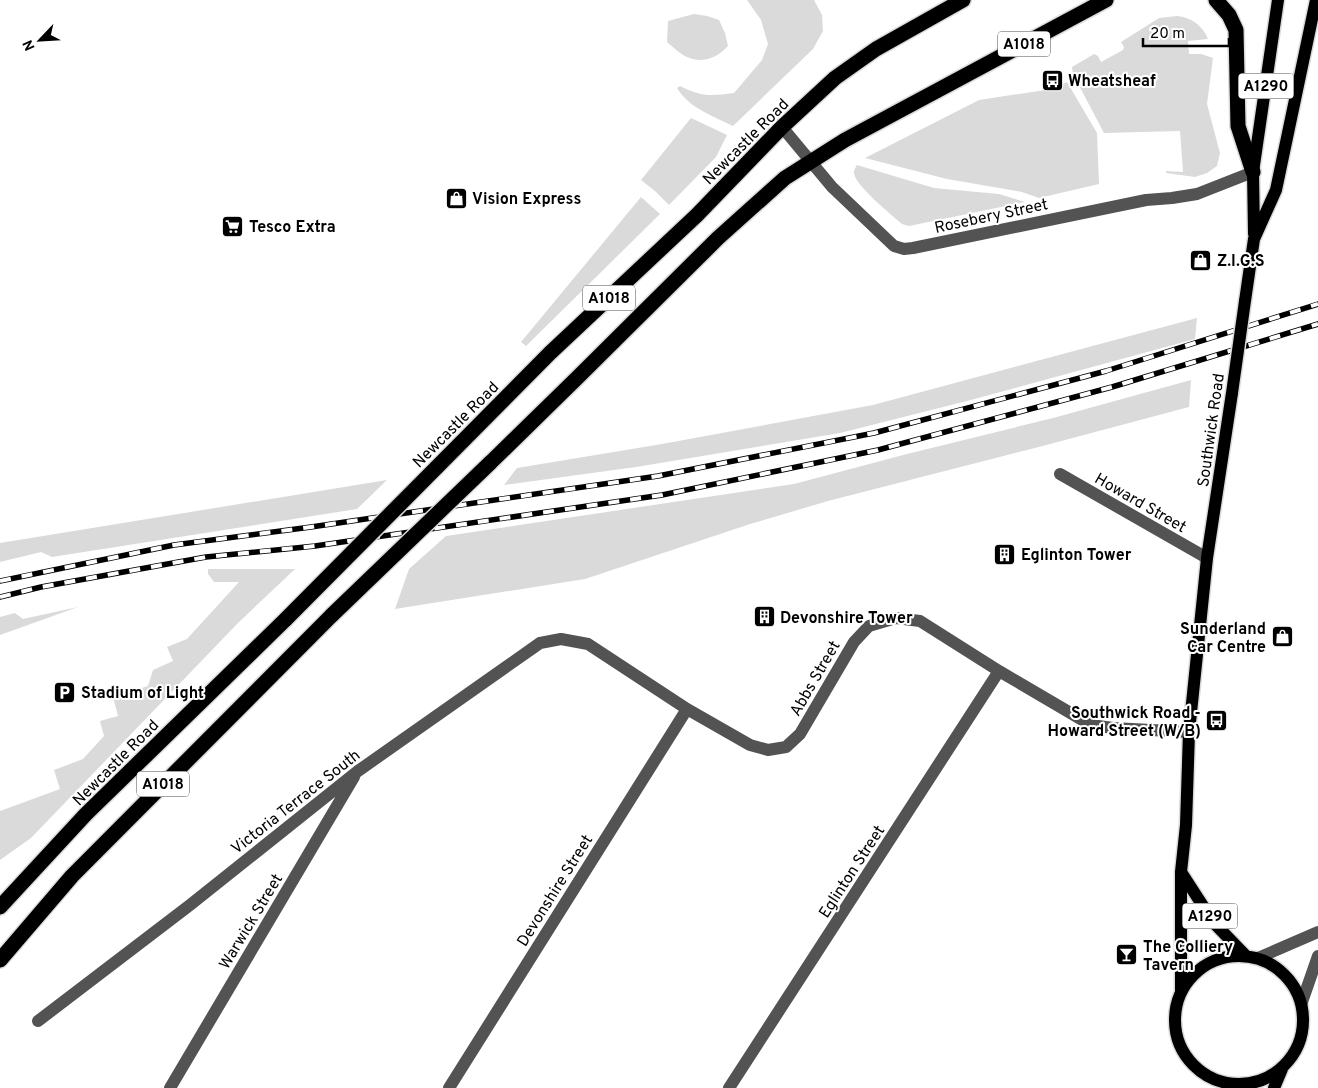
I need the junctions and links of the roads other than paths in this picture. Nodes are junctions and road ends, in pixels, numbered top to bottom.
1 (963, 0) edge
2 (1106, 0) edge
3 (1216, 0) edge
4 (1278, 0) edge
5 (1316, 0) edge
6 (782, 127) junction
7 (812, 161) junction
8 (1253, 172) junction
9 (1254, 239) junction
10 (1060, 474) dead end
11 (1207, 558) junction
12 (588, 644) joint
13 (999, 671) junction
14 (687, 709) junction
15 (1189, 732) junction
16 (358, 771) junction
17 (1181, 872) junction
18 (0, 907) edge
19 (1318, 932) edge
20 (1318, 956) edge
21 (1251, 957) junction
22 (0, 960) edge
23 (1181, 992) junction
24 (1302, 1002) junction
25 (38, 1021) dead end
26 (1282, 1069) junction
27 (1208, 1082) edge
28 (170, 1088) edge
29 (449, 1088) edge
30 (729, 1088) edge
31 (1274, 1088) edge

1 - 6 highway, Newcastle Road / A1018
2 - 7 highway, A1018
3 - 8 highway
4 - 8 main road, A1290
5 - 9 main road, Southwick Road / A1290
6 - 7 street, Rosebery Street
6 - 18 highway, Newcastle Road / A1018, bridge
7 - 8 street, Rosebery Street
7 - 22 highway, A1018, bridge
8 - 9 main road, A1290
9 - 11 main road, Southwick Road / A1290, bridge
10 - 11 street, Howard Street
11 - 15 main road, Southwick Road / A1290
12 - 14 street, Abbs Street
12 - 16 street, Victoria Terrace South
13 - 14 street, Abbs Street
13 - 15 street, Abbs Street
13 - 30 street, Eglinton Street
14 - 29 street, Devonshire Street
15 - 17 main road, Southwick Road / A1290
16 - 25 street, Victoria Terrace South
16 - 28 street, Warwick Street
17 - 21 main road, A1290
17 - 23 main road, A1290
19 - 21 street
20 - 24 street
21 - 23 main road
21 - 24 main road
23 - 27 main road
24 - 26 main road
26 - 27 main road
26 - 31 main road

